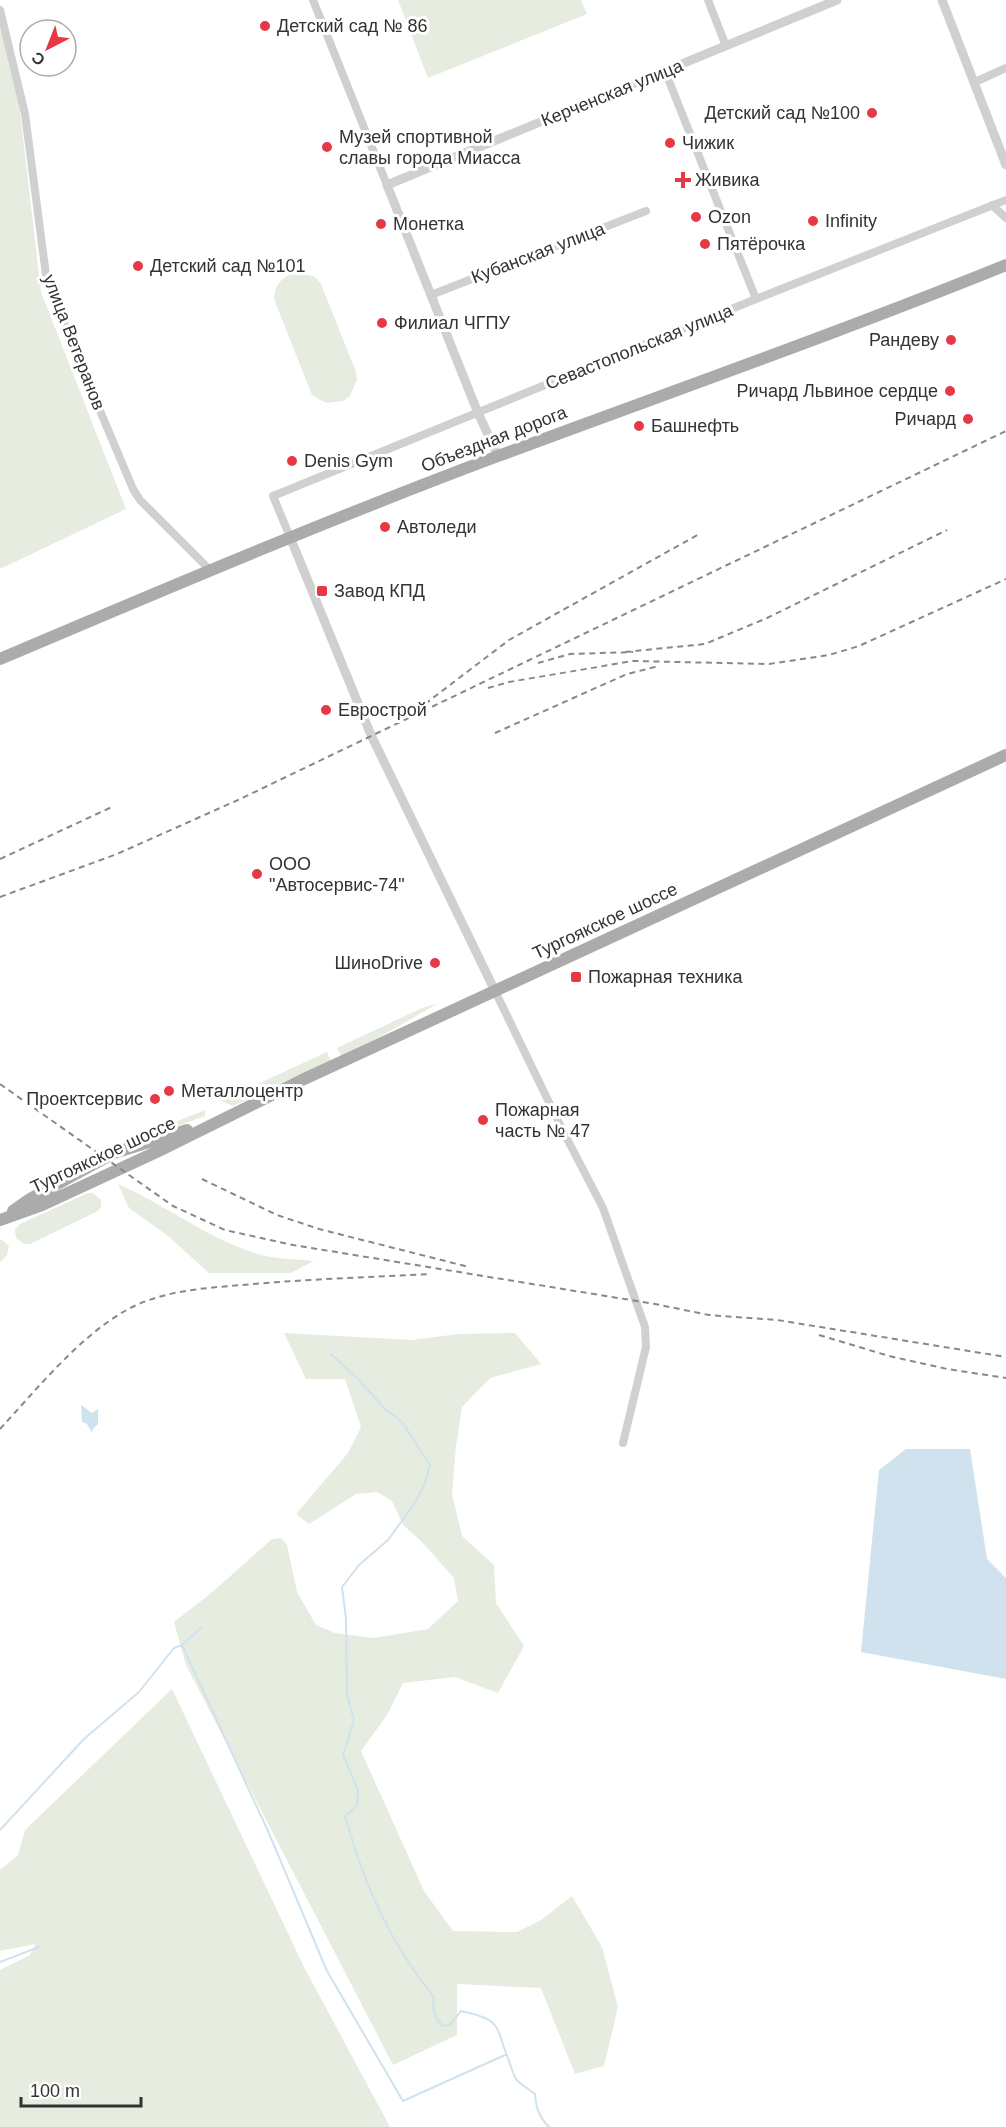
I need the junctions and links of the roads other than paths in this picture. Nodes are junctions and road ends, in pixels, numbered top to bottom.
1 (313, 0) edge
2 (708, 0) edge
3 (837, 0) edge
4 (942, 0) edge
5 (0, 10) edge
6 (726, 46) junction
7 (1006, 68) edge
8 (665, 71) junction
9 (975, 82) junction
10 (1006, 165) edge
11 (387, 185) junction
12 (1006, 200) edge
13 (992, 205) junction
14 (646, 211) dead end
15 (1006, 218) edge
16 (1006, 265) edge
17 (431, 294) junction
18 (756, 299) junction
19 (478, 413) junction
20 (498, 456) junction
21 (290, 537) junction
22 (210, 570) junction
23 (0, 659) edge
24 (1006, 755) edge
25 (495, 991) junction
26 (0, 1220) edge
27 (623, 1443) dead end

1 - 11 street
2 - 6 street
3 - 6 street, Керченская улица
4 - 9 street
5 - 22 street, улица Ветеранов
6 - 8 street, Керченская улица
7 - 9 street
8 - 11 street, Керченская улица
8 - 18 street
9 - 10 street
11 - 17 street
12 - 13 street, Севастопольская улица
13 - 15 street
13 - 18 street, Севастопольская улица
14 - 17 street, Кубанская улица
16 - 20 main road, Объездная дорога
17 - 19 street
18 - 19 street, Севастопольская улица
19 - 20 street
19 - 21 street, Севастопольская улица
20 - 21 main road, Объездная дорога
21 - 22 main road, Объездная дорога
21 - 25 street
22 - 23 main road, Объездная дорога
24 - 25 main road, Тургоякское шоссе
25 - 26 main road, Тургоякское шоссе
25 - 27 street

